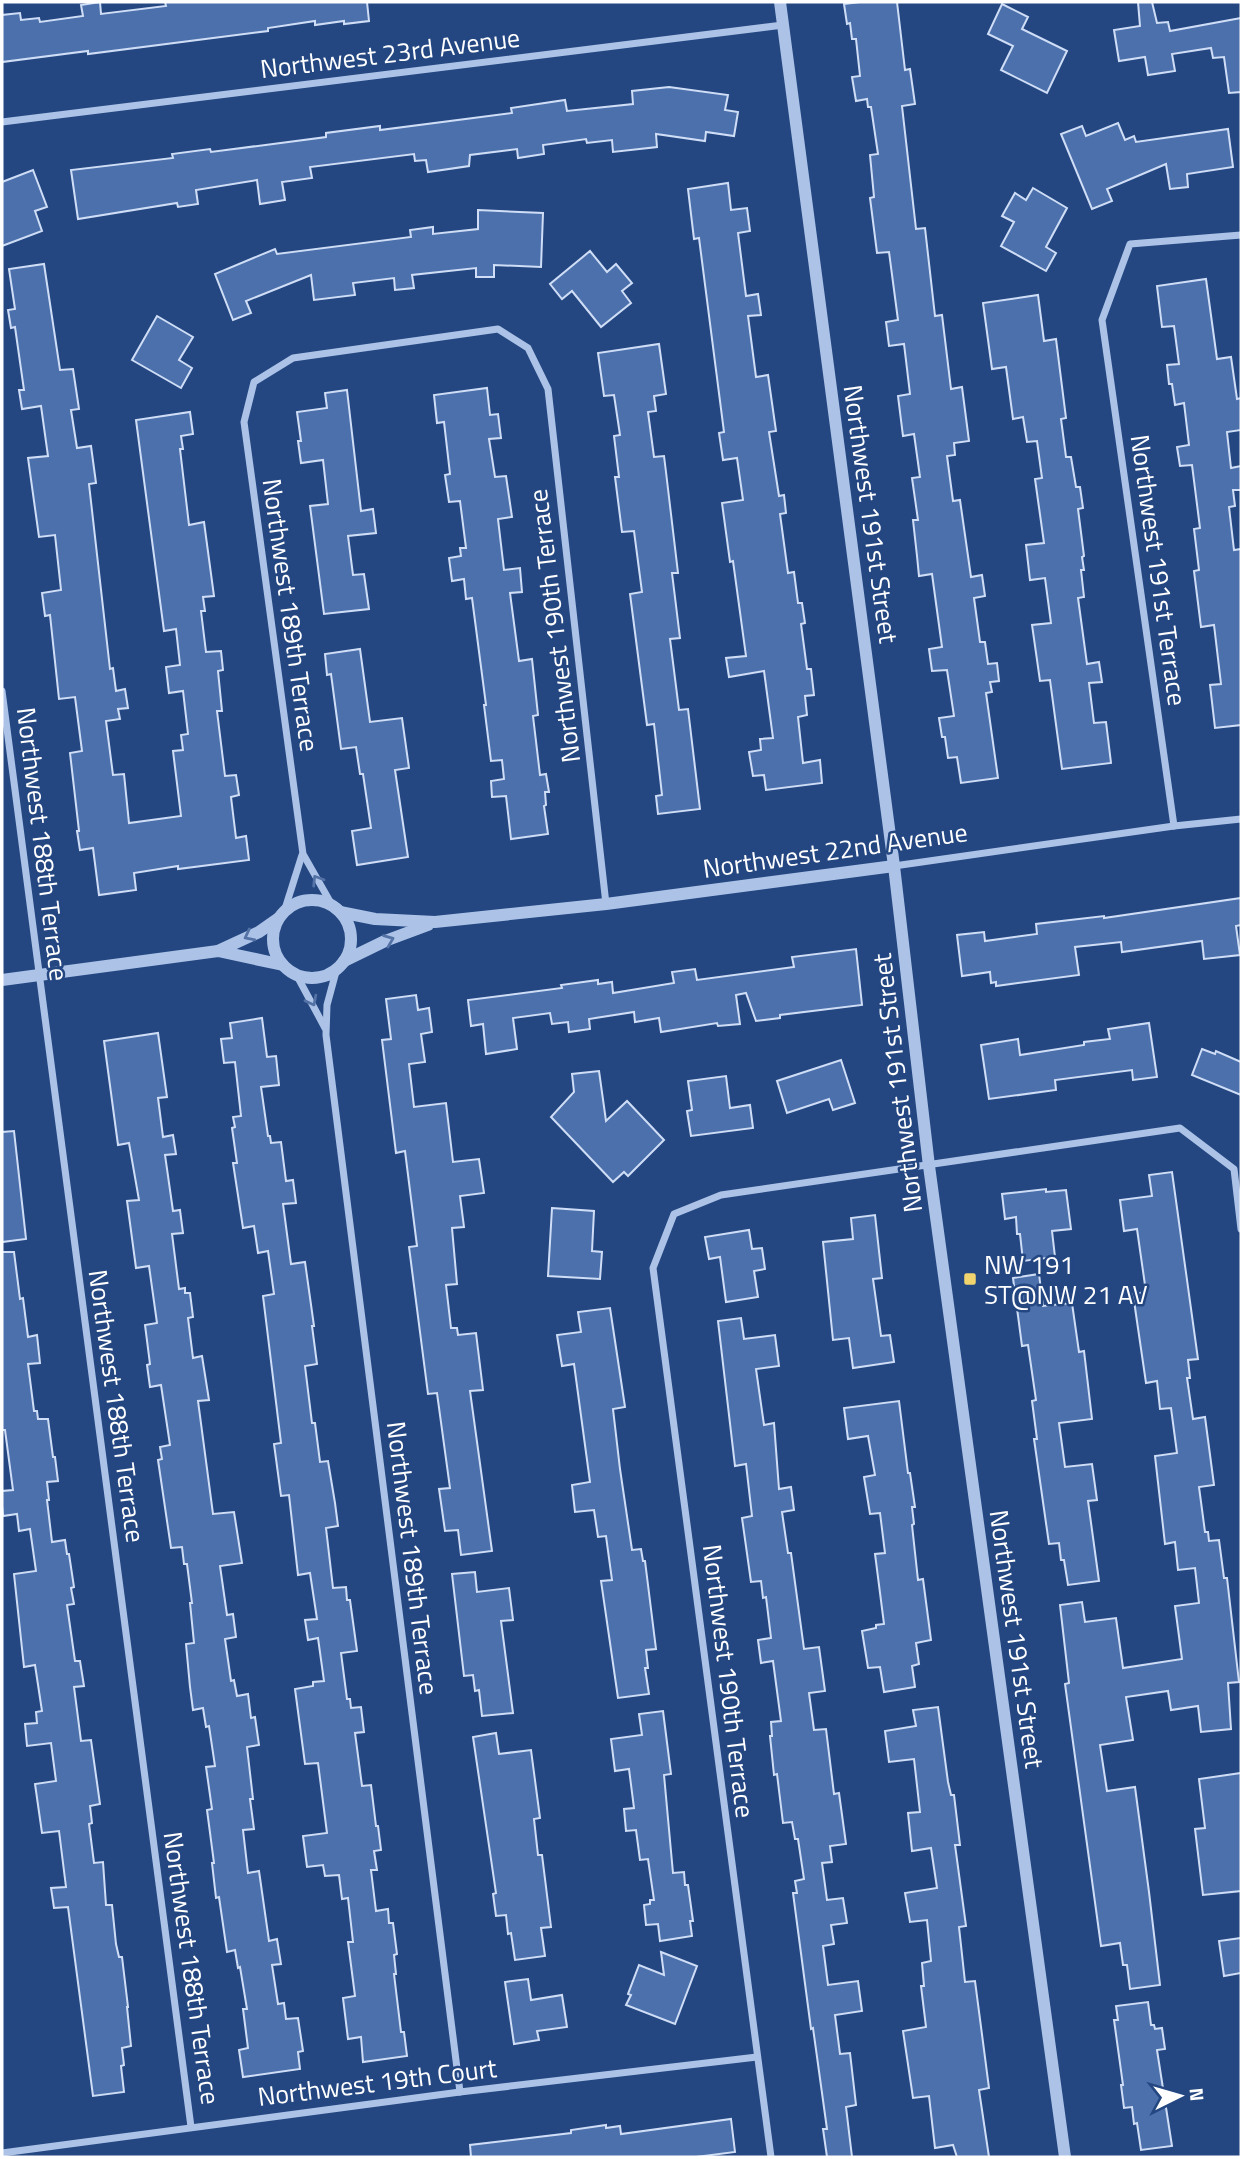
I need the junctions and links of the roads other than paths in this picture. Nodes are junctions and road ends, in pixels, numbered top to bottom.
1 (780, 2) edge
2 (783, 25) junction
3 (2, 122) edge
4 (1241, 235) edge
5 (528, 348) joint
6 (2, 691) edge
7 (1241, 819) edge
8 (1174, 826) junction
9 (303, 854) junction
10 (894, 866) junction
11 (606, 904) junction
12 (336, 909) junction
13 (282, 915) junction
14 (435, 922) junction
15 (218, 951) junction
16 (283, 964) junction
17 (341, 964) junction
18 (296, 974) junction
19 (39, 975) junction
20 (2, 980) edge
21 (326, 1028) junction
22 (929, 1166) junction
23 (1241, 1229) edge
24 (757, 2057) junction
25 (460, 2092) junction
26 (191, 2127) junction
27 (2, 2153) edge
28 (771, 2157) edge
29 (1065, 2157) edge

1 - 2 street, Northwest 191st Street
2 - 3 street, Northwest 23rd Avenue
2 - 10 street, Northwest 191st Street
4 - 8 street, Northwest 191st Terrace
5 - 9 street, Northwest 189th Terrace
5 - 11 street, Northwest 190th Terrace
6 - 19 street, Northwest 188th Terrace
7 - 8 street, Northwest 22nd Avenue
8 - 10 street, Northwest 22nd Avenue
12 -> 9 street, Northwest 189th Terrace
9 - 13 street, Northwest 189th Terrace
10 - 11 street, Northwest 22nd Avenue
10 - 22 street, Northwest 191st Street
11 - 14 street, Northwest 22nd Avenue
12 - 13 street
12 - 14 street, Northwest 22nd Avenue
12 - 17 street
13 -> 15 street
13 - 16 street
17 -> 14 street, Northwest 22nd Avenue
15 - 16 street
15 - 19 street
16 - 18 street
17 - 18 street
17 - 21 street, Northwest 189th Terrace
18 -> 21 street, Northwest 189th Terrace
19 - 20 street
19 - 26 street, Northwest 188th Terrace
21 - 25 street, Northwest 189th Terrace
22 - 23 street
22 - 24 street, Northwest 190th Terrace
22 - 29 street, Northwest 191st Street
24 - 25 street, Northwest 19th Court
24 - 28 street, Northwest 190th Terrace
25 - 26 street, Northwest 19th Court
26 - 27 street, Northwest 19th Court

